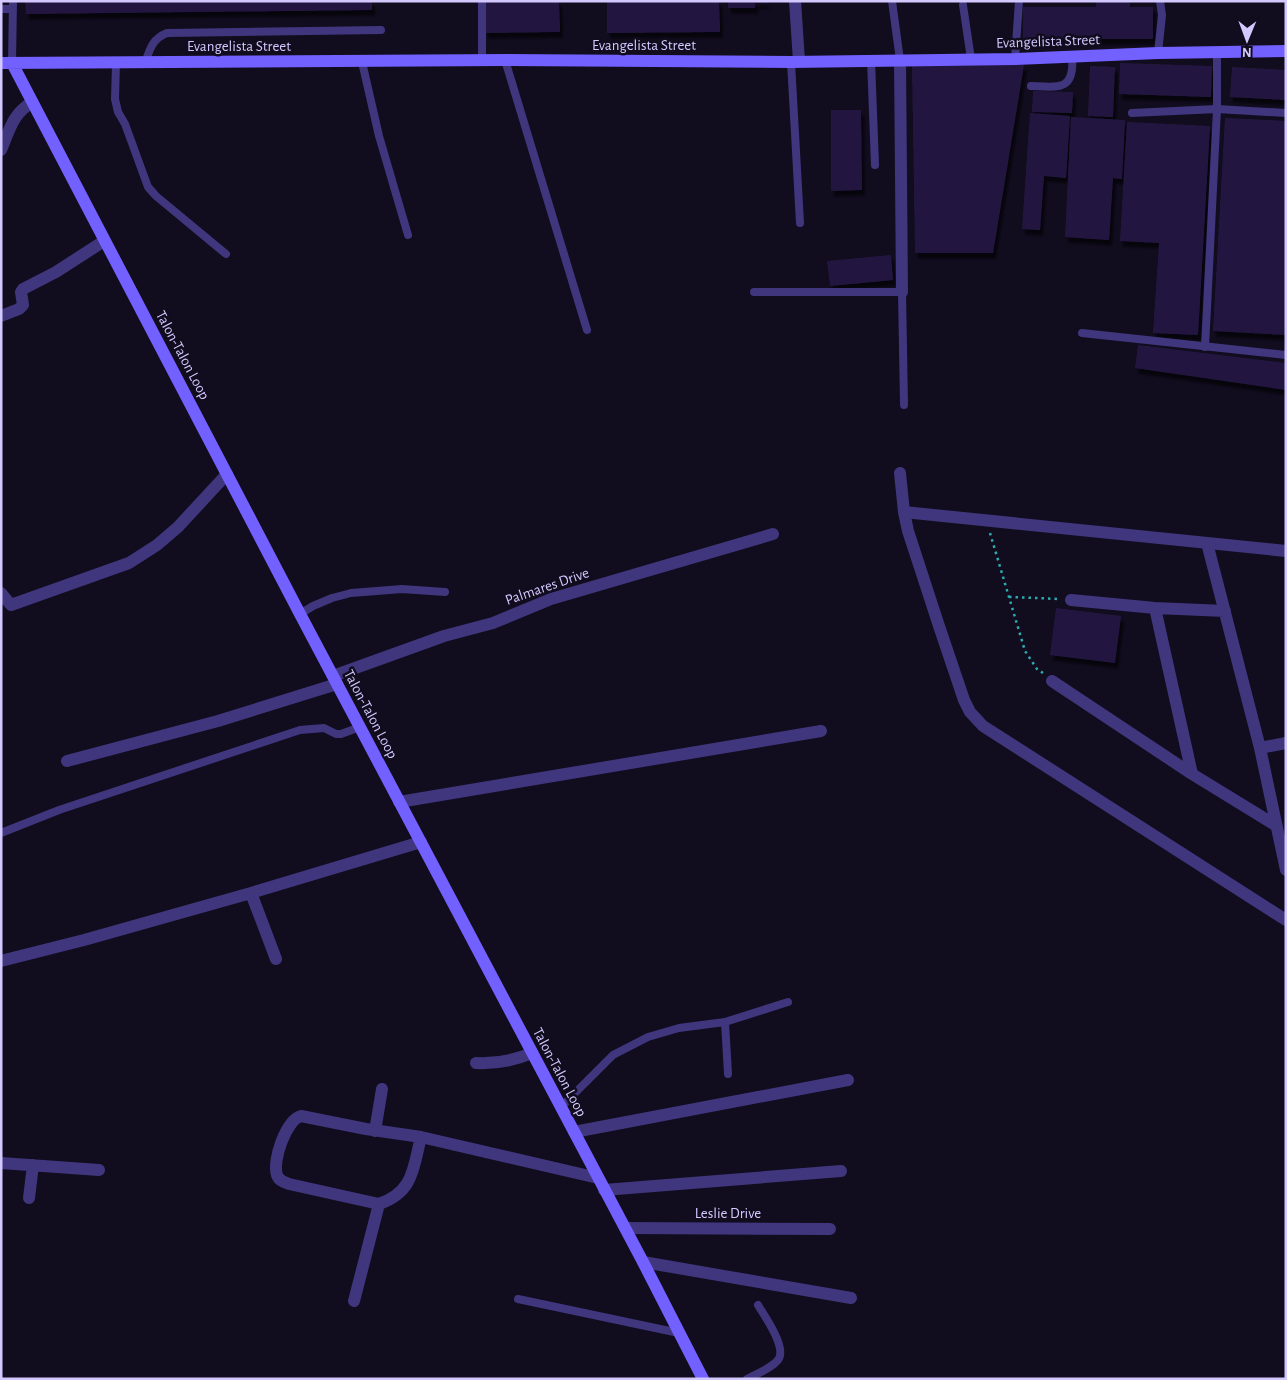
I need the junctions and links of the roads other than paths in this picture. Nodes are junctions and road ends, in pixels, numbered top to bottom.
1 (482, 1) edge
2 (795, 1) edge
3 (892, 1) edge
4 (1019, 1) edge
5 (1160, 1) edge
6 (13, 5) edge
7 (963, 5) dead end
8 (1, 9) edge
9 (381, 30) dead end
10 (1286, 51) edge
11 (1216, 52) junction
12 (1158, 53) junction
13 (1072, 56) junction
14 (971, 59) junction
15 (1015, 59) junction
16 (505, 60) junction
17 (871, 60) junction
18 (900, 60) junction
19 (482, 61) junction
20 (795, 61) junction
21 (362, 62) junction
22 (7, 63) edge
23 (116, 63) junction
24 (145, 63) junction
25 (1031, 86) dead end
26 (32, 102) junction
27 (1217, 109) junction
28 (1132, 113) dead end
29 (1286, 113) edge
30 (1, 150) edge
31 (875, 165) dead end
32 (800, 223) dead end
33 (408, 235) dead end
34 (104, 241) junction
35 (226, 254) dead end
36 (754, 292) dead end
37 (902, 292) junction
38 (1, 316) edge
39 (587, 330) dead end
40 (1082, 333) dead end
41 (1205, 347) junction
42 (1286, 355) edge
43 (904, 405) dead end
44 (900, 473) dead end
45 (227, 474) junction
46 (904, 512) junction
47 (773, 534) dead end
48 (1207, 543) junction
49 (1285, 552) edge
50 (445, 592) dead end
51 (1, 593) edge
52 (1071, 600) road end
53 (6, 607) edge
54 (1154, 608) junction
55 (1225, 611) junction
56 (300, 614) junction
57 (335, 680) junction
58 (1052, 681) road end
59 (360, 727) junction
60 (821, 731) dead end
61 (1286, 743) edge
62 (1260, 748) junction
63 (66, 760) dead end
64 (1192, 774) junction
65 (400, 802) junction
66 (1275, 825) junction
67 (1, 833) edge
68 (421, 842) junction
69 (1286, 870) edge
70 (251, 893) junction
71 (1286, 920) edge
72 (276, 959) dead end
73 (1, 961) edge
74 (788, 1002) dead end
75 (725, 1022) junction
76 (532, 1053) junction
77 (476, 1063) dead end
78 (728, 1074) dead end
79 (848, 1080) dead end
80 (382, 1089) dead end
81 (561, 1107) junction
82 (375, 1131) junction
83 (574, 1132) junction
84 (421, 1137) junction
85 (1, 1163) edge
86 (33, 1165) junction
87 (99, 1170) dead end
88 (841, 1171) dead end
89 (601, 1184) junction
90 (29, 1198) dead end
91 (379, 1204) junction
92 (625, 1228) junction
93 (830, 1230) dead end
94 (643, 1262) junction
95 (851, 1298) dead end
96 (518, 1300) dead end
97 (354, 1301) dead end
98 (758, 1305) dead end
99 (679, 1333) junction
100 (703, 1379) edge
101 (747, 1379) edge

1 - 19 lane
2 - 20 street
3 - 18 lane
4 - 15 lane
5 - 12 lane
6 - 8 lane
6 - 22 lane
7 - 14 lane
9 - 24 lane
10 - 11 street, Evangelista Street
11 - 12 street, Evangelista Street
11 - 27 lane
12 - 13 street, Evangelista Street
13 - 15 street, Evangelista Street
13 - 25 lane
14 - 15 street, Evangelista Street
14 - 18 street, Evangelista Street
16 - 19 street, Evangelista Street
16 - 20 street, Evangelista Street
16 - 39 lane
17 - 18 street, Evangelista Street
17 - 20 street, Evangelista Street
17 - 31 lane
18 - 37 street
19 - 21 street, Evangelista Street
20 - 32 lane
21 - 24 street, Evangelista Street
21 - 33 lane
22 - 23 street, Evangelista Street
22 - 26 street, Talon-Talon Loop
23 - 24 street, Evangelista Street
23 - 35 lane
26 - 30 street
26 - 34 street, Talon-Talon Loop
27 - 28 lane
27 - 29 lane
27 - 41 lane
34 - 38 street
34 - 45 street, Talon-Talon Loop
36 - 37 lane
37 - 43 lane
40 - 41 lane
41 - 42 lane
44 - 46 street
45 - 53 street
45 - 56 street, Talon-Talon Loop
46 - 48 street
46 - 71 street
47 - 57 street, Palmares Drive
48 - 49 street
48 - 55 street
50 - 56 lane
51 - 53 street
52 - 54 street
54 - 55 street
54 - 64 street
55 - 62 street
56 - 57 street, Talon-Talon Loop
57 - 59 street, Talon-Talon Loop
57 - 63 street, Palmares Drive
58 - 64 street
59 - 65 street, Talon-Talon Loop
59 - 67 lane
60 - 65 street
61 - 62 street
62 - 66 street
64 - 66 street
65 - 68 street, Talon-Talon Loop
66 - 69 street
68 - 70 street
68 - 76 street, Talon-Talon Loop
70 - 72 street
70 - 73 street
74 - 75 lane
75 - 78 lane
75 - 81 lane
76 - 77 street
76 - 81 street, Talon-Talon Loop
79 - 83 street
80 - 82 street
81 - 83 street, Talon-Talon Loop
82 - 84 street
82 - 91 street
83 - 89 street, Talon-Talon Loop
84 - 89 street
84 - 91 street
85 - 86 street
86 - 87 street
86 - 90 street
88 - 89 street
89 - 92 street, Talon-Talon Loop
91 - 97 street
92 - 93 street, Leslie Drive
92 - 94 street, Talon-Talon Loop
94 - 95 street
94 - 99 street, Talon-Talon Loop
96 - 99 lane
98 - 101 lane
99 - 100 street, Talon-Talon Loop

